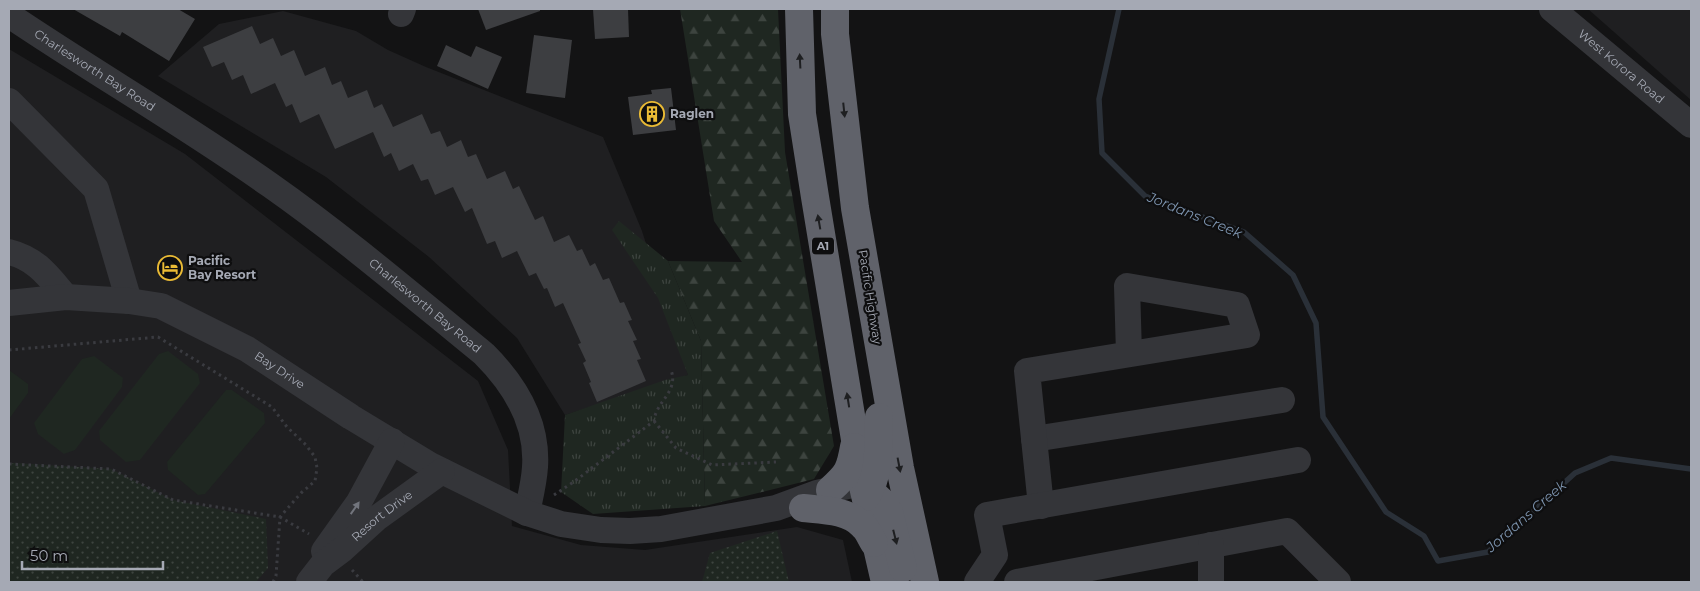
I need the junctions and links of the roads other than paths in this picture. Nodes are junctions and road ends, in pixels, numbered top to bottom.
1 (799, 9) edge
2 (835, 9) edge
3 (1552, 9) edge
4 (24, 17) edge
5 (9, 101) edge
6 (1691, 125) edge
7 (9, 252) edge
8 (66, 297) junction
9 (129, 301) junction
10 (9, 303) edge
11 (1129, 354) junction
12 (881, 365) junction
13 (1282, 400) dead end
14 (1034, 439) junction
15 (392, 442) junction
16 (855, 443) junction
17 (1298, 460) dead end
18 (442, 471) junction
19 (830, 490) junction
20 (866, 491) junction
21 (1041, 506) junction
22 (790, 508) junction
23 (527, 514) junction
24 (1211, 545) junction
25 (876, 546) junction
26 (324, 561) edge
27 (885, 582) edge
28 (906, 582) edge
29 (925, 582) edge
30 (977, 582) edge
31 (1016, 582) edge
32 (1211, 582) edge
33 (1338, 582) edge

16 -> 1 highway, A1
2 -> 12 highway, Pacific Highway
3 - 6 street, West Korora Road
4 - 23 street, Charlesworth Bay Road
5 - 9 street
7 - 8 street
8 - 9 street, Bay Drive
8 - 10 street, Bay Drive
9 - 15 street, Bay Drive
11 - 11 street
11 - 14 street
12 - 20 highway
12 -> 29 highway, Pacific Highway
13 - 14 street
14 - 21 street
15 - 18 street, Bay Drive
26 -> 15 street, Resort Drive
16 - 19 highway
16 - 20 highway, A1
17 - 21 street
18 - 23 street, Bay Drive
18 - 26 street, Resort Drive
19 - 20 street
19 - 22 street
20 - 22 street
20 - 25 highway, A1
20 -> 28 highway
21 - 30 street
22 - 23 street
22 - 25 highway
24 - 31 street
24 - 32 street
24 - 33 street
25 - 27 highway, A1

